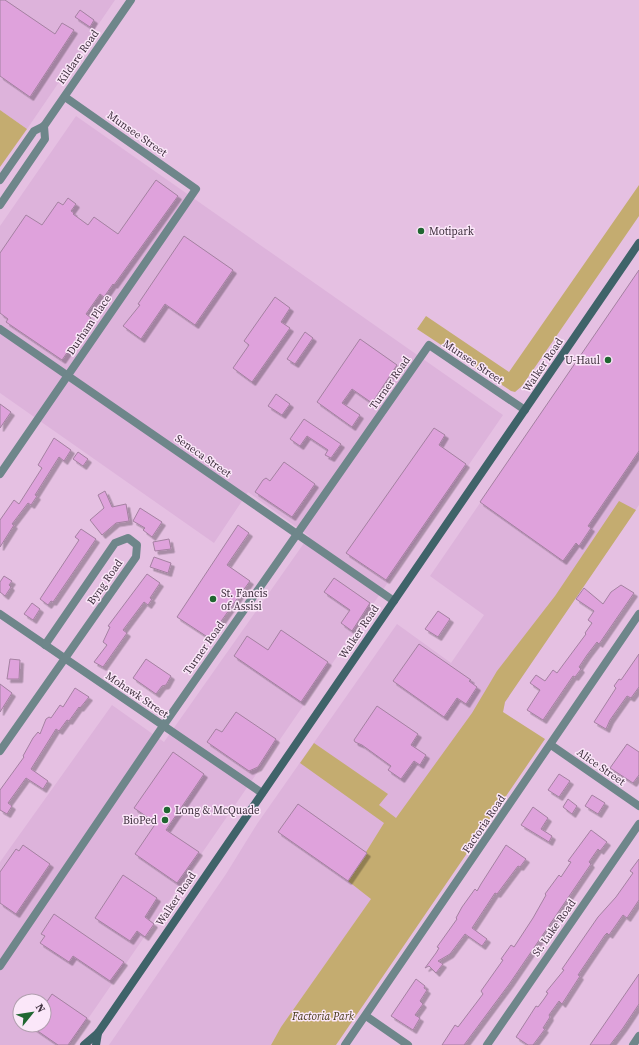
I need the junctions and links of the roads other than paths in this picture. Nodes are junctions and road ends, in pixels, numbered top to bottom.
1 (131, 0) edge
2 (64, 97) junction
3 (44, 126) junction
4 (0, 180) edge
5 (196, 189) joint
6 (0, 205) edge
7 (639, 243) edge
8 (0, 329) edge
9 (429, 345) joint
10 (68, 376) junction
11 (524, 410) junction
12 (0, 474) edge
13 (297, 534) junction
14 (394, 601) junction
15 (0, 614) edge
16 (639, 614) edge
17 (44, 645) junction
18 (65, 659) junction
19 (164, 726) junction
20 (551, 745) junction
21 (0, 751) edge
22 (262, 793) junction
23 (639, 806) edge
24 (639, 824) edge
25 (0, 966) edge
26 (366, 1016) junction
27 (98, 1033) junction
28 (639, 1036) edge
29 (84, 1045) edge
30 (96, 1045) edge
31 (345, 1045) edge
32 (408, 1045) edge
33 (487, 1045) edge
34 (633, 1045) edge

1 - 2 street, Kildare Road
2 - 3 street, Kildare Road
2 - 5 street, Munsee Street
3 - 4 street, Kildare Road
3 - 6 street, Kildare Road
5 - 10 street, Durham Place
7 - 11 main road, Walker Road
8 - 10 street, Seneca Street
9 - 11 street, Munsee Street
9 - 13 street, Turner Road
10 - 12 street, Durham Place
10 - 13 street, Seneca Street
11 - 14 main road, Walker Road
13 - 14 street, Seneca Street
13 - 19 street, Turner Road
14 - 22 main road, Walker Road
15 - 17 street, Mohawk Street
16 - 20 street, Factoria Road
17 - 18 street, Mohawk Street
17 - 18 street, Byng Road
18 - 19 street, Mohawk Street
18 - 21 street, Byng Road
19 - 22 street, Mohawk Street
19 - 25 street, Turner Road
20 - 23 street, Alice Street
20 - 26 street, Factoria Road
22 - 27 main road, Walker Road
24 - 33 street, St. Luke Road
26 - 31 street, Factoria Road
26 - 32 street
27 - 29 main road, Walker Road
27 - 30 main road, Walker Road
28 - 34 street

